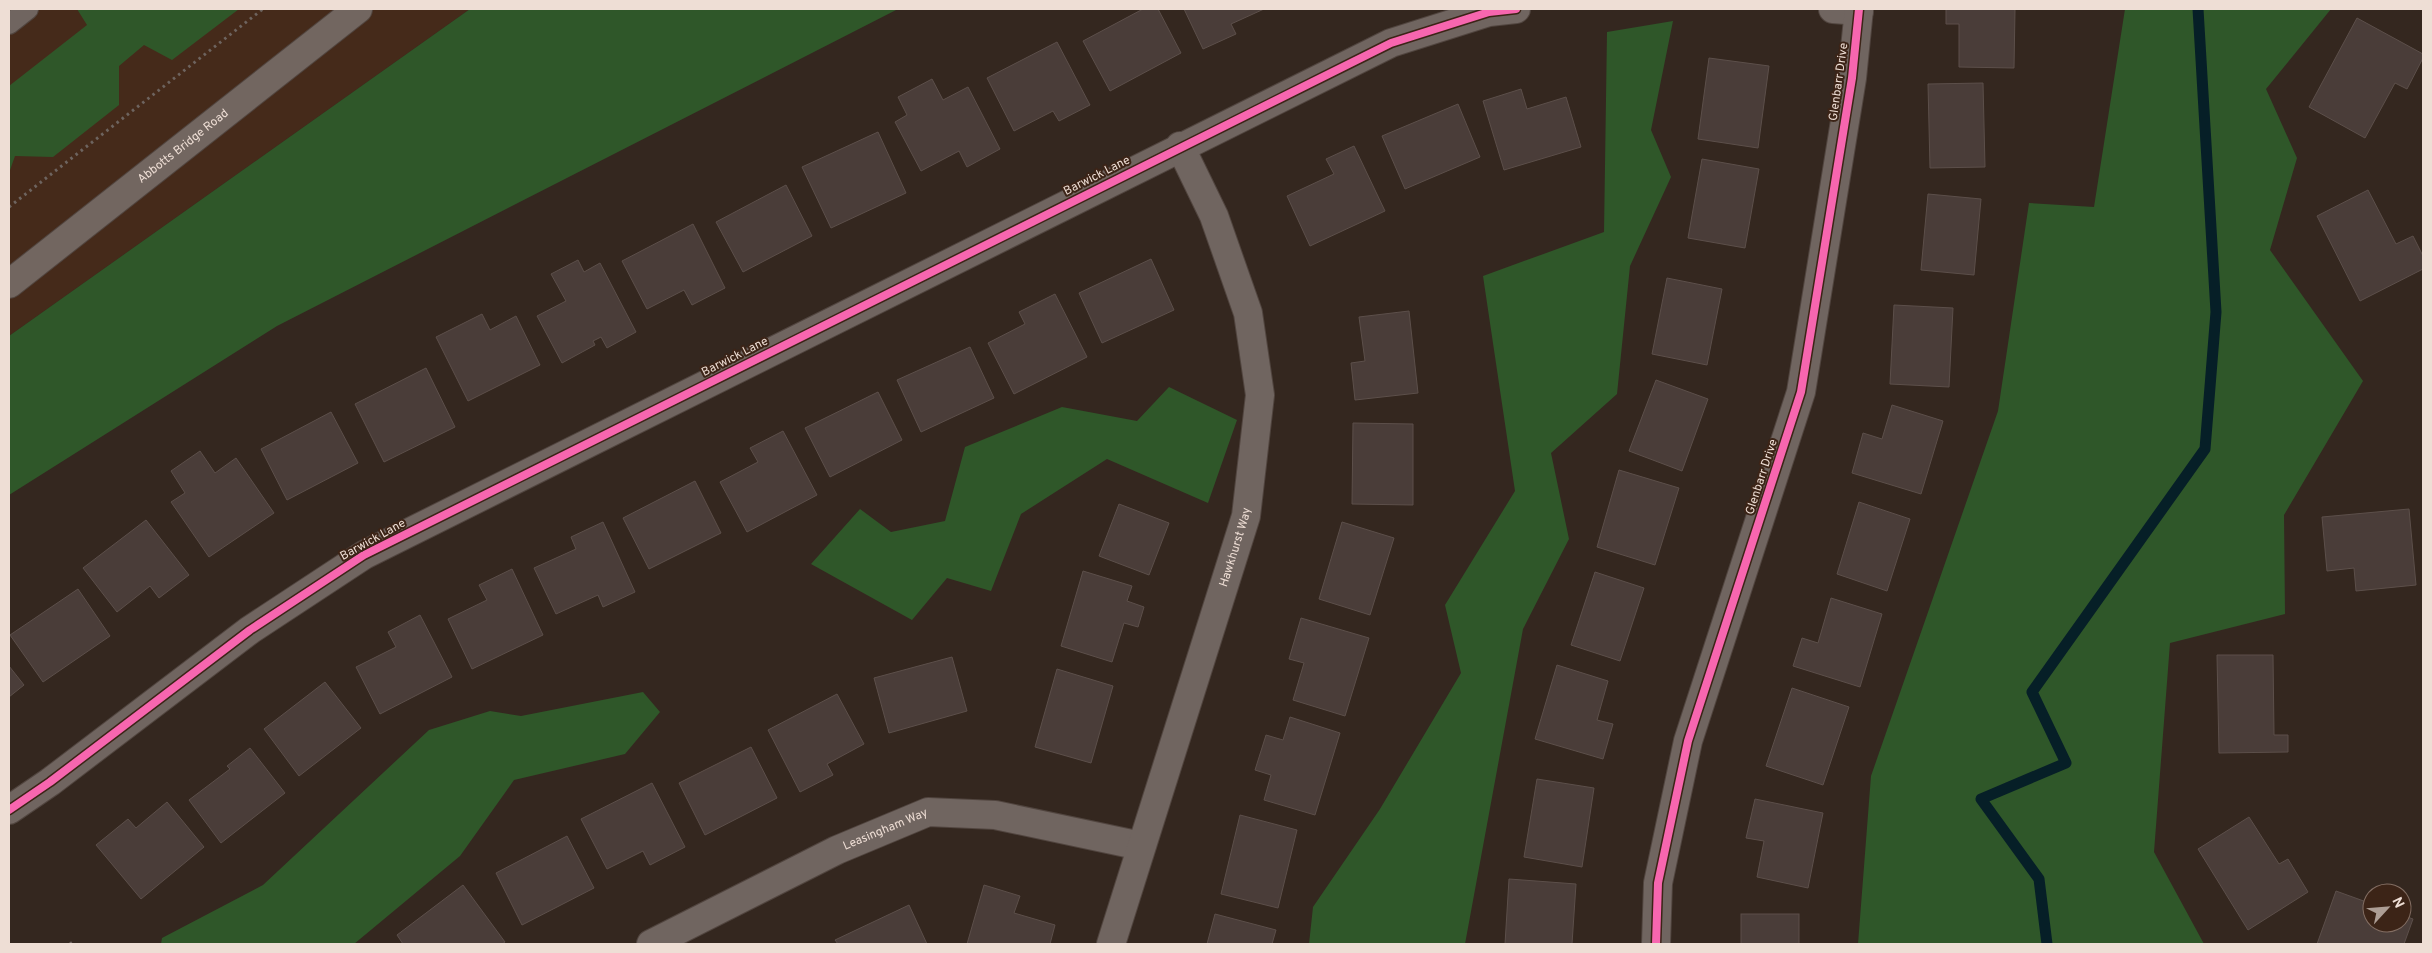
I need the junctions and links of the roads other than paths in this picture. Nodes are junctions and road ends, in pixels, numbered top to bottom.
1 (28, 9) edge
2 (358, 9) edge
3 (1516, 9) edge
4 (1850, 10) edge
5 (9, 24) edge
6 (1180, 146) junction
7 (9, 284) edge
8 (9, 810) edge
9 (1140, 846) junction
10 (651, 944) edge
11 (1111, 944) edge
12 (1656, 944) edge

1 - 5 lane
2 - 7 main road, Abbotts Bridge Road
3 - 6 street, Barwick Lane
4 - 12 street, Glenbarr Drive
6 - 8 street, Barwick Lane
6 - 9 street, Hawkhurst Way
9 - 10 street, Leasingham Way
9 - 11 street, Hawkhurst Way

